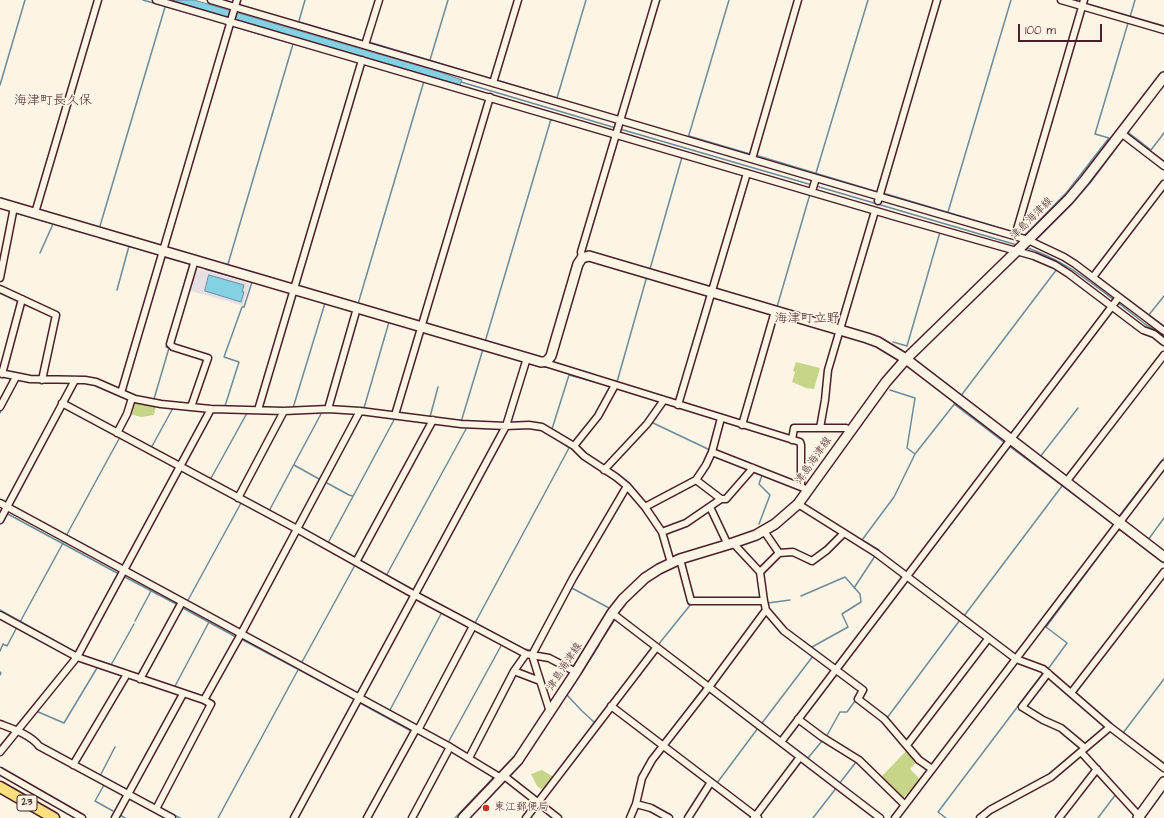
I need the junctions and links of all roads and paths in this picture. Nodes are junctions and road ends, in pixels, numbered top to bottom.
1 (98, 0) edge
2 (156, 0) edge
3 (211, 0) edge
4 (237, 0) edge
5 (379, 0) edge
6 (518, 0) edge
7 (656, 0) edge
8 (798, 0) edge
9 (937, 0) edge
10 (1061, 0) edge
11 (1083, 3) edge
12 (234, 9) junction
13 (231, 21) junction
14 (1164, 30) edge
15 (365, 46) junction
16 (362, 60) junction
17 (1164, 77) edge
18 (493, 83) junction
19 (490, 97) junction
20 (620, 122) junction
21 (1121, 133) junction
22 (617, 134) junction
23 (752, 159) junction
24 (1164, 166) edge
25 (747, 173) junction
26 (815, 180) junction
27 (1164, 184) edge
28 (812, 190) junction
29 (879, 199) junction
30 (0, 203) edge
31 (14, 207) junction
32 (875, 211) junction
33 (35, 213) junction
34 (1015, 236) junction
35 (1028, 240) junction
36 (1018, 250) junction
37 (163, 251) junction
38 (582, 258) junction
39 (195, 260) junction
40 (1093, 277) junction
41 (0, 278) edge
42 (0, 288) edge
43 (294, 289) junction
44 (712, 292) junction
45 (1119, 298) junction
46 (22, 299) junction
47 (1113, 306) junction
48 (357, 308) junction
49 (775, 311) junction
50 (422, 326) junction
51 (840, 330) junction
52 (1164, 331) edge
53 (1164, 342) edge
54 (1164, 355) edge
55 (527, 358) junction
56 (906, 360) junction
57 (541, 362) junction
58 (1, 373) edge
59 (16, 377) junction
60 (42, 380) junction
61 (75, 380) junction
62 (616, 384) junction
63 (121, 393) junction
64 (132, 398) junction
65 (664, 400) junction
66 (62, 403) junction
67 (678, 405) junction
68 (0, 407) edge
69 (192, 407) junction
70 (211, 409) junction
71 (328, 409) junction
72 (258, 410) junction
73 (284, 411) junction
74 (360, 411) junction
75 (395, 415) junction
76 (721, 418) junction
77 (433, 420) junction
78 (742, 425) junction
79 (506, 426) junction
80 (820, 428) junction
81 (850, 431) junction
82 (117, 433) junction
83 (792, 440) junction
84 (1011, 440) junction
85 (574, 446) junction
86 (712, 452) junction
87 (1164, 464) edge
88 (180, 467) junction
89 (753, 468) junction
90 (604, 470) junction
91 (696, 480) junction
92 (1066, 482) junction
93 (627, 486) junction
94 (804, 489) junction
95 (238, 498) junction
96 (721, 499) junction
97 (0, 503) edge
98 (798, 504) junction
99 (710, 507) junction
100 (645, 508) junction
101 (4, 513) edge
102 (1120, 523) junction
103 (297, 529) junction
104 (764, 531) junction
105 (662, 532) junction
106 (844, 533) junction
107 (730, 544) junction
108 (779, 553) junction
109 (1164, 557) edge
110 (676, 561) junction
111 (356, 562) junction
112 (124, 571) junction
113 (760, 572) junction
114 (1164, 572) edge
115 (906, 576) junction
116 (415, 595) junction
117 (764, 601) junction
118 (181, 605) junction
119 (766, 610) junction
120 (612, 613) junction
121 (0, 615) edge
122 (474, 626) junction
123 (241, 634) junction
124 (988, 639) junction
125 (656, 648) junction
126 (529, 654) junction
127 (77, 657) junction
128 (1016, 660) junction
129 (836, 669) junction
130 (514, 671) junction
131 (576, 672) junction
132 (1048, 673) junction
133 (127, 674) junction
134 (140, 679) junction
135 (540, 681) junction
136 (708, 687) junction
137 (1071, 693) junction
138 (183, 694) junction
139 (360, 698) junction
140 (204, 700) junction
141 (611, 706) junction
142 (550, 712) junction
143 (798, 719) junction
144 (0, 724) edge
145 (1110, 727) junction
146 (417, 729) junction
147 (17, 731) junction
148 (781, 742) junction
149 (907, 745) junction
150 (664, 746) junction
151 (450, 747) junction
152 (1083, 750) junction
153 (0, 752) edge
154 (800, 757) junction
155 (469, 758) junction
156 (73, 765) junction
157 (1164, 768) edge
158 (1097, 769) junction
159 (932, 770) junction
160 (0, 771) edge
161 (502, 777) junction
162 (711, 782) junction
163 (1164, 782) edge
164 (0, 787) edge
165 (128, 795) junction
166 (538, 802) junction
167 (636, 804) junction
168 (905, 805) junction
169 (156, 809) junction
170 (756, 817) edge
171 (54, 818) edge
172 (82, 818) edge
173 (115, 818) edge
174 (172, 818) edge
175 (294, 818) edge
176 (367, 818) edge
177 (412, 818) edge
178 (464, 818) edge
179 (526, 818) edge
180 (558, 818) edge
181 (630, 818) edge
182 (669, 818) edge
183 (688, 818) edge
184 (880, 818) edge
185 (895, 818) edge
186 (980, 818) edge
187 (1060, 818) edge
188 (1139, 818) edge

1 - 33 street
2 - 13 street
3 - 12 street
4 - 12 street
5 - 15 street
6 - 18 street
7 - 20 street
8 - 23 street
9 - 29 street
10 - 11 street
11 - 14 street
11 - 34 street
12 - 13 street
12 - 15 street
13 - 16 street
13 - 37 street
15 - 18 street
16 - 19 street
16 - 43 street
17 - 21 street, 津島海津線
18 - 20 street
19 - 22 street
19 - 50 street
20 - 22 street
20 - 23 street
21 - 24 street
21 - 35 street, 津島海津線
22 - 25 street
22 - 38 street
23 - 26 street
25 - 28 street
25 - 44 street
26 - 28 street
26 - 29 street
27 - 40 street
28 - 32 street
29 - 34 street
30 - 31 street
31 - 33 street
31 - 41 street
32 - 36 street
32 - 51 street
33 - 37 street
34 - 35 street
35 - 36 street, 津島海津線
35 - 40 street
36 - 47 street
36 - 56 street, 津島海津線
37 - 39 street
37 - 63 street
38 - 44 street
38 - 57 street
39 - 43 street
39 - 69 street
40 - 45 street
42 - 46 street
43 - 48 street
43 - 72 street
44 - 49 street
44 - 67 street
45 - 47 street
45 - 52 street
46 - 58 street
46 - 60 street
47 - 53 street
47 - 84 street
48 - 50 street
48 - 71 street
49 - 51 street
49 - 78 street
50 - 55 street
50 - 75 street
51 - 56 street
51 - 80 street
54 - 92 street
55 - 57 street
55 - 79 street
56 - 81 street, 津島海津線
56 - 84 street
57 - 62 street
58 - 59 street
59 - 60 street
59 - 68 street
60 - 61 street
61 - 63 street
61 - 66 street
62 - 65 street
62 - 85 street
63 - 64 street
64 - 69 street
64 - 82 street
65 - 67 street
65 - 90 street
66 - 82 street
66 - 101 street
67 - 76 street
69 - 70 street
70 - 72 street
70 - 88 street
71 - 73 street
71 - 74 street
72 - 73 street
73 - 95 street
74 - 75 street
74 - 103 street
75 - 77 street
76 - 78 street
76 - 86 street
77 - 79 street
77 - 111 street
78 - 83 street
79 - 85 street
79 - 116 street
80 - 81 street
80 - 83 street
81 - 94 street, 津島海津線
82 - 88 street
83 - 94 street
84 - 92 street
84 - 115 street
85 - 90 street
86 - 89 street
86 - 91 street
87 - 102 street
88 - 95 street
88 - 112 street
89 - 94 street
89 - 96 street
90 - 93 street
91 - 96 street
91 - 100 street
92 - 102 street
93 - 100 street
93 - 126 street
94 - 98 street, 津島海津線
95 - 103 street
96 - 99 street
97 - 101 street
98 - 104 street, 津島海津線
98 - 106 street
99 - 105 street
99 - 107 street
100 - 105 street
101 - 112 street
102 - 109 street
102 - 128 street
103 - 111 street
103 - 123 street
104 - 107 street, 津島海津線
104 - 108 street
105 - 110 street
106 - 108 street
106 - 115 street
107 - 110 street, 津島海津線
107 - 113 street
108 - 113 street
110 - 117 street
110 - 120 street, 津島海津線
111 - 116 street
112 - 118 street
112 - 127 street
113 - 117 street
114 - 137 street
115 - 124 street
115 - 129 street
116 - 122 street
116 - 139 street
117 - 119 street
118 - 123 street
118 - 134 street
119 - 129 street
119 - 136 street
120 - 125 street
120 - 131 street, 津島海津線
121 - 127 street
122 - 126 street
122 - 146 street
123 - 139 street
123 - 140 street
124 - 128 street
124 - 149 street
125 - 136 street
125 - 141 street
126 - 130 street
126 - 131 street
126 - 135 street
127 - 133 street
127 - 147 street
128 - 132 street
128 - 159 street
129 - 143 street
129 - 149 street
130 - 135 street
130 - 155 street
131 - 142 street, 津島海津線
132 - 137 street
132 - 152 street
133 - 134 street
133 - 156 street
134 - 138 street
135 - 142 street
136 - 148 street
136 - 150 street
137 - 145 street
138 - 140 street
138 - 165 street
139 - 146 street
139 - 175 street
140 - 169 street
141 - 150 street
141 - 166 street
142 - 161 street, 津島海津線
143 - 148 street
143 - 168 street
144 - 147 street
145 - 152 street
145 - 157 street
146 - 151 street
146 - 176 street
147 - 153 street
147 - 156 street
148 - 154 street
149 - 159 street
150 - 162 street
150 - 167 street
151 - 155 street
151 - 177 street
152 - 158 street
152 - 186 street
154 - 170 street
154 - 184 street
155 - 161 street
156 - 165 street
158 - 187 street
158 - 188 street
159 - 168 street
160 - 172 street
161 - 166 street
161 - 178 street, 津島海津線
162 - 170 street
162 - 183 street
163 - 188 street
164 - 171 main road, 23
165 - 169 street
165 - 173 street
166 - 179 street
166 - 180 street
167 - 181 street
167 - 182 street
168 - 185 street
169 - 174 street

